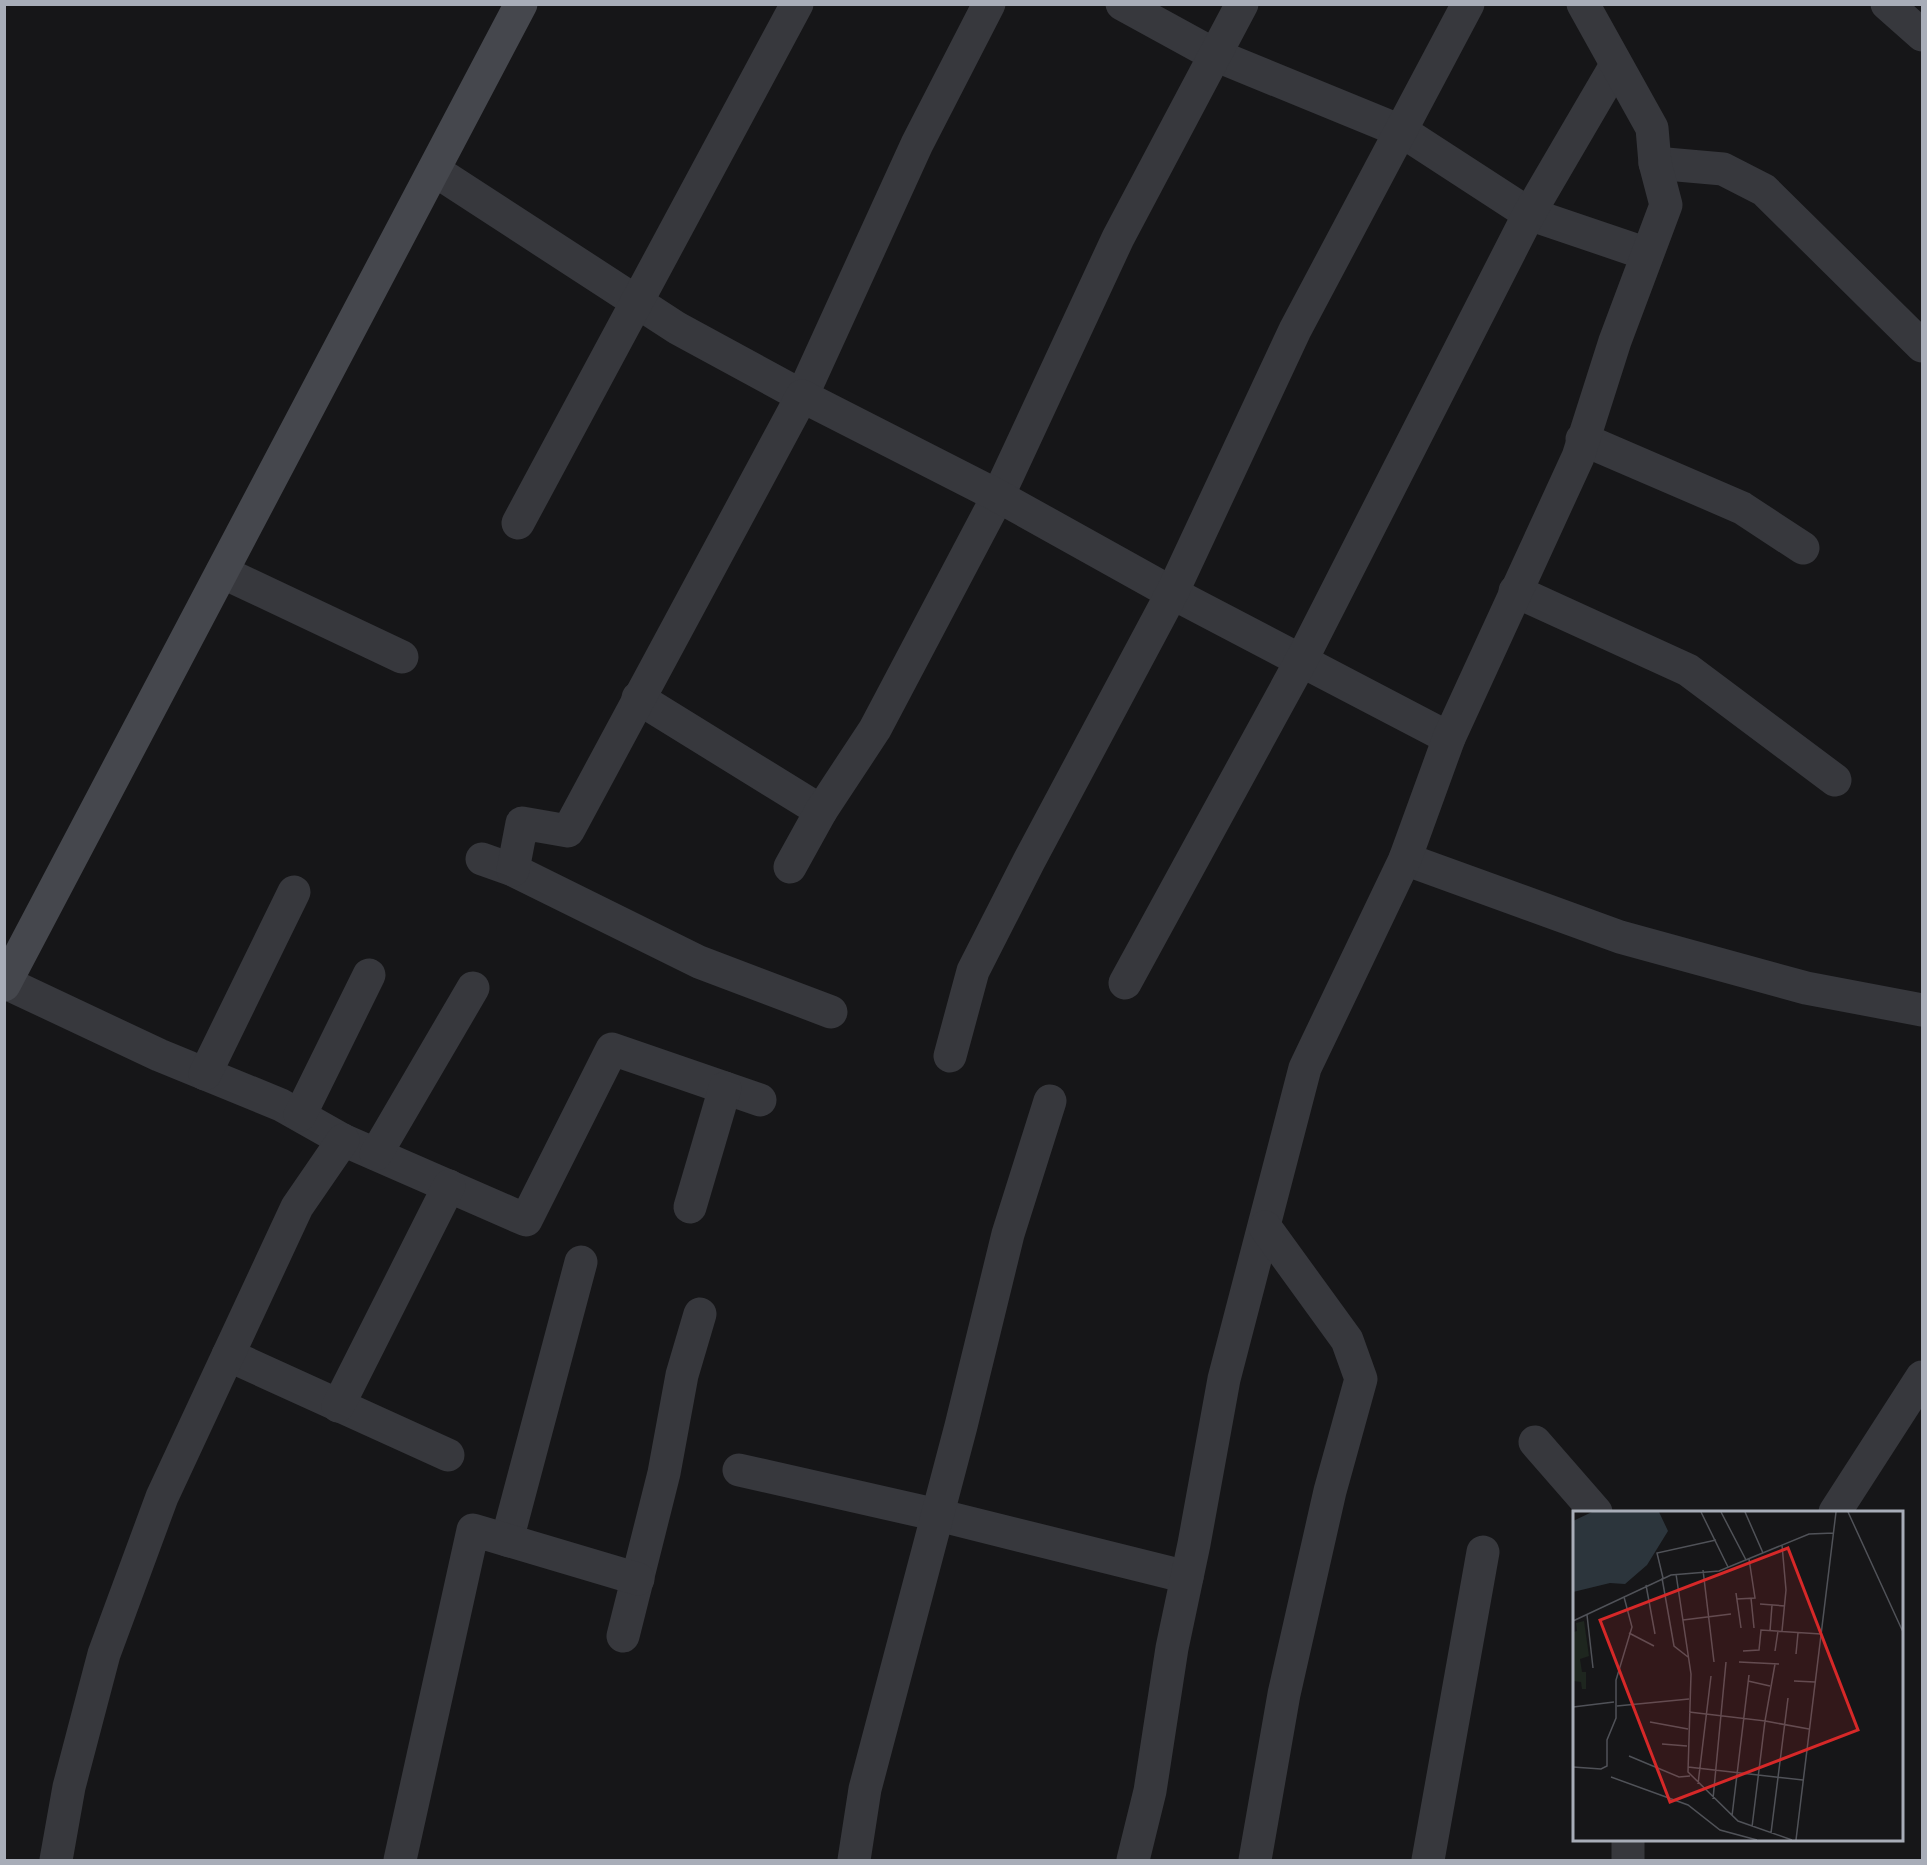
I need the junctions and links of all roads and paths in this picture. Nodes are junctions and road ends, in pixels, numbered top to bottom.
1 (521, 4) edge
2 (797, 4) edge
3 (989, 4) edge
4 (1122, 4) edge
5 (1242, 4) edge
6 (1468, 4) edge
7 (1583, 4) edge
8 (1887, 4) edge
9 (1923, 35) edge
10 (1215, 55) junction
11 (1617, 65) junction
12 (1402, 132) junction
13 (1655, 163) junction
14 (434, 170) junction
15 (1529, 214) junction
16 (1647, 254) junction
17 (638, 300) junction
18 (1923, 346) edge
19 (802, 396) junction
20 (1582, 439) junction
21 (998, 496) junction
22 (518, 523) dead end
23 (1803, 548) dead end
24 (222, 572) junction
25 (1515, 591) junction
26 (1172, 593) junction
27 (402, 657) dead end
28 (1300, 661) junction
29 (638, 698) junction
30 (1449, 738) junction
31 (1835, 780) dead end
32 (821, 811) junction
33 (482, 859) dead end
34 (1405, 859) junction
35 (790, 867) dead end
36 (513, 870) junction
37 (294, 892) dead end
38 (369, 975) dead end
39 (1125, 983) dead end
40 (5, 984) edge
41 (473, 988) dead end
42 (1923, 1010) edge
43 (831, 1012) dead end
44 (950, 1056) dead end
45 (205, 1074) junction
46 (725, 1088) junction
47 (760, 1100) dead end
48 (1050, 1101) dead end
49 (300, 1115) junction
50 (343, 1140) junction
51 (376, 1154) junction
52 (449, 1186) junction
53 (690, 1207) dead end
54 (1265, 1227) junction
55 (581, 1262) dead end
56 (700, 1314) dead end
57 (228, 1355) junction
58 (1923, 1377) edge
59 (338, 1406) junction
60 (1535, 1442) dead end
61 (448, 1455) dead end
62 (739, 1470) dead end
63 (1595, 1511) edge
64 (1836, 1511) edge
65 (938, 1515) junction
66 (507, 1540) junction
67 (1483, 1552) dead end
68 (1187, 1577) junction
69 (638, 1579) junction
70 (623, 1636) dead end
71 (1628, 1841) edge
72 (56, 1860) edge
73 (400, 1860) edge
74 (854, 1860) edge
75 (1133, 1860) edge
76 (1255, 1860) edge
77 (1428, 1860) edge
78 (1628, 1860) edge

1 - 14 main road
2 - 17 street
3 - 19 street
4 - 10 street
5 - 10 street
6 - 12 street
7 - 11 street
8 - 9 street
10 - 12 street
10 - 21 street
11 - 13 street
11 - 15 street
12 - 15 street
12 - 26 street
13 - 16 street
13 - 18 street
14 - 17 street
14 - 24 main road
15 - 16 street
15 - 28 street
16 - 20 street
17 - 19 street
17 - 22 street
19 - 21 street
19 - 29 street
20 - 23 street
20 - 25 street
21 - 26 street
21 - 32 street
24 - 27 street
24 - 40 main road
25 - 30 street
25 - 31 street
26 - 28 street
26 - 44 street
28 - 30 street
28 - 39 street
29 - 32 street
29 - 36 street
30 - 34 street
32 - 35 street
33 - 36 street
34 - 42 street
34 - 54 street
36 - 43 street
37 - 45 street
38 - 49 street
40 - 45 street
41 - 51 street
45 - 49 street
46 - 47 street
46 - 52 street
46 - 53 street
48 - 65 street
49 - 50 street
50 - 51 street
50 - 57 street
51 - 52 street
52 - 59 street
54 - 68 street
54 - 76 street
55 - 66 street
56 - 69 street
57 - 59 street
57 - 72 street
58 - 64 street
59 - 61 street
60 - 63 street
62 - 65 street
65 - 68 street
65 - 74 street
66 - 69 street
66 - 73 street
67 - 77 street
68 - 75 street
69 - 70 street
71 - 78 street

